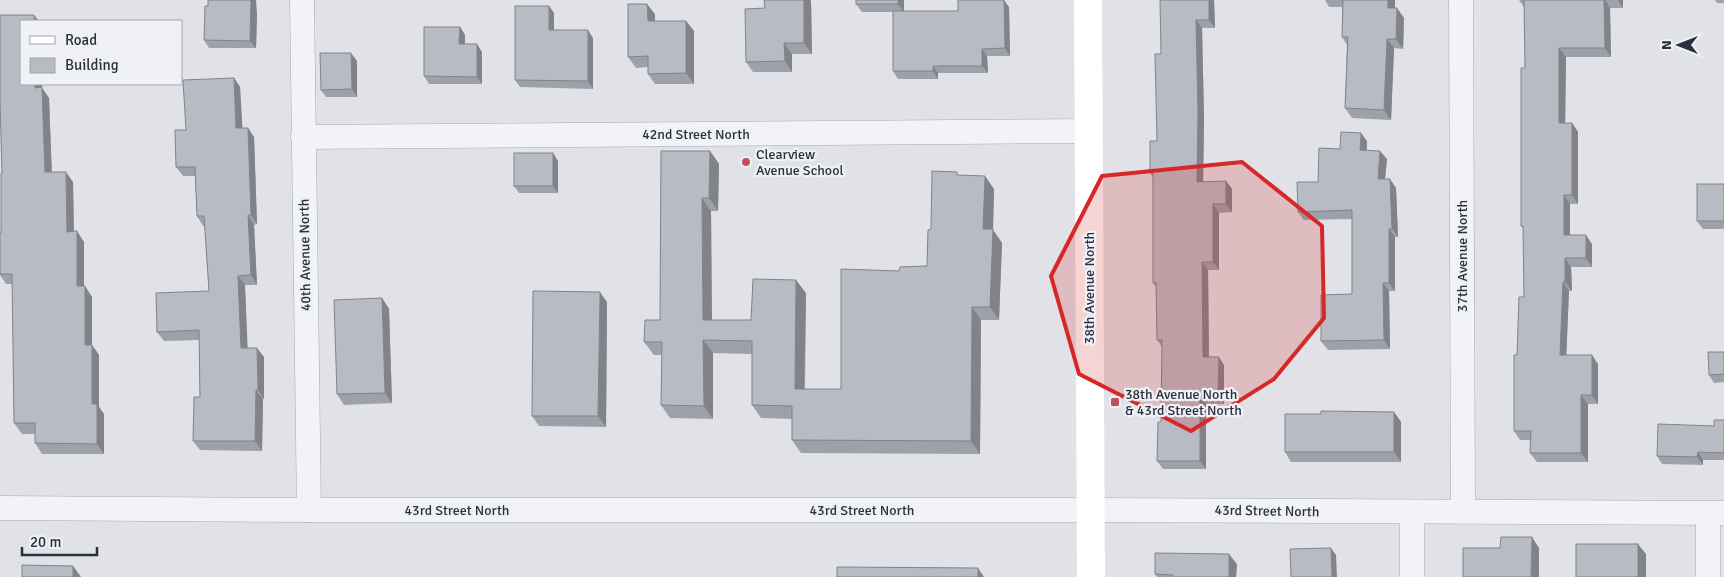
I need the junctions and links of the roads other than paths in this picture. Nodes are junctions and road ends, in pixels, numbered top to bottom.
1 (302, 0) edge
2 (1088, 0) edge
3 (1461, 0) edge
4 (1089, 131) junction
5 (303, 137) junction
6 (0, 508) edge
7 (309, 510) junction
8 (1090, 510) junction
9 (1462, 511) junction
10 (1412, 513) junction
11 (1716, 514) edge
12 (1090, 577) edge
13 (1412, 577) edge
14 (1708, 577) edge

1 - 5 street, 40th Avenue North
2 - 4 main road, 38th Avenue North
3 - 9 street, 37th Avenue North
4 - 5 street, 42nd Street North
4 - 8 main road, 38th Avenue North
5 - 7 street, 40th Avenue North
6 - 7 street, 43rd Street North
7 - 8 street, 43rd Street North
8 - 10 street, 43rd Street North
8 - 12 main road, 38th Avenue North
9 - 10 street, 43rd Street North
9 - 11 street, 43rd Street North
10 - 13 street
11 - 14 street

